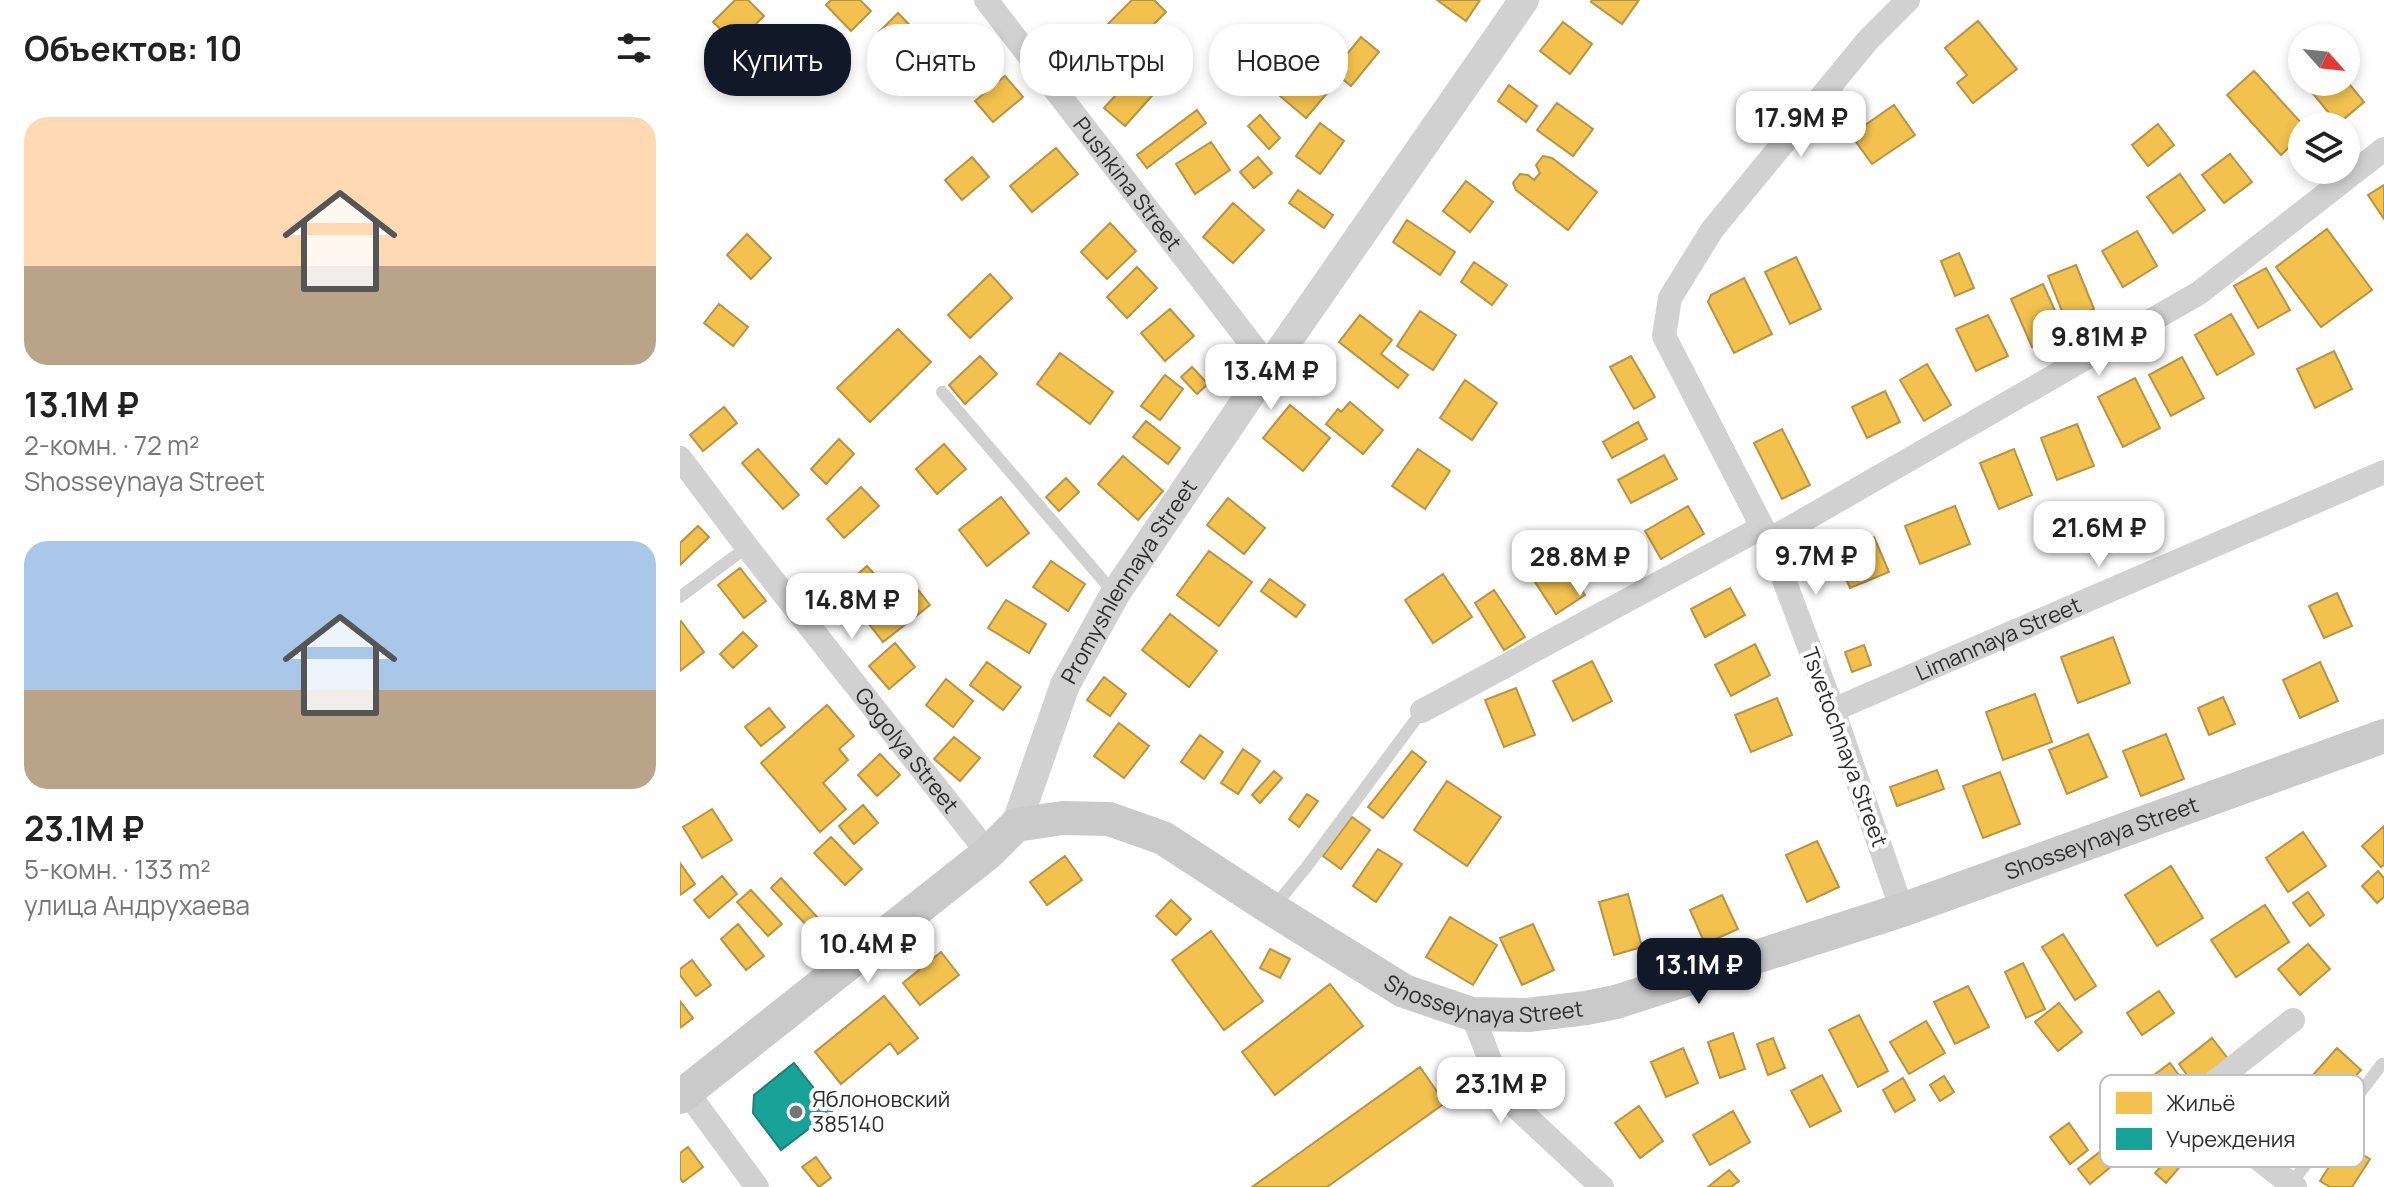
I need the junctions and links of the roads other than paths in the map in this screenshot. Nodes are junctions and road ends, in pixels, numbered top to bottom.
1 (986, 0) edge
2 (1524, 0) edge
3 (1908, 0) edge
4 (2384, 149) edge
5 (1269, 367) junction
6 (942, 392) dead end
7 (680, 458) edge
8 (2384, 472) edge
9 (1765, 534) junction
10 (747, 547) junction
11 (1115, 594) junction
12 (680, 597) edge
13 (1833, 710) junction
14 (1422, 711) joint
15 (2384, 736) edge
16 (1016, 825) junction
17 (988, 853) junction
18 (1272, 909) junction
19 (1902, 910) junction
20 (1472, 1014) junction
21 (2293, 1020) dead end
22 (2382, 1064) dead end
23 (2224, 1075) edge
24 (2364, 1089) edge
25 (683, 1094) edge
26 (2268, 1167) edge
27 (2307, 1167) edge
28 (2293, 1186) edge
29 (757, 1187) edge
30 (1602, 1187) edge

1 - 5 street, Pushkina Street
2 - 5 street, Promyshlennaya Street
3 - 9 street, Tsvetochnaya Street
4 - 9 street
5 - 11 street, Promyshlennaya Street
6 - 11 lane
7 - 10 street, Gogolya Street
8 - 13 street, Limannaya Street
9 - 13 street, Tsvetochnaya Street
9 - 14 street
10 - 12 lane
10 - 17 street, Gogolya Street
11 - 16 street, Promyshlennaya Street
13 - 19 street, Tsvetochnaya Street
14 - 18 lane
15 - 19 main road, Shosseynaya Street
16 - 17 main road, Promyshlennaya Street
16 - 18 main road, Shosseynaya Street
17 - 25 main road, Promyshlennaya Street
18 - 20 main road, Shosseynaya Street
19 - 20 main road, Shosseynaya Street
20 - 30 street
21 - 23 street
22 - 24 lane
25 - 29 street
26 - 28 street
27 - 28 lane

